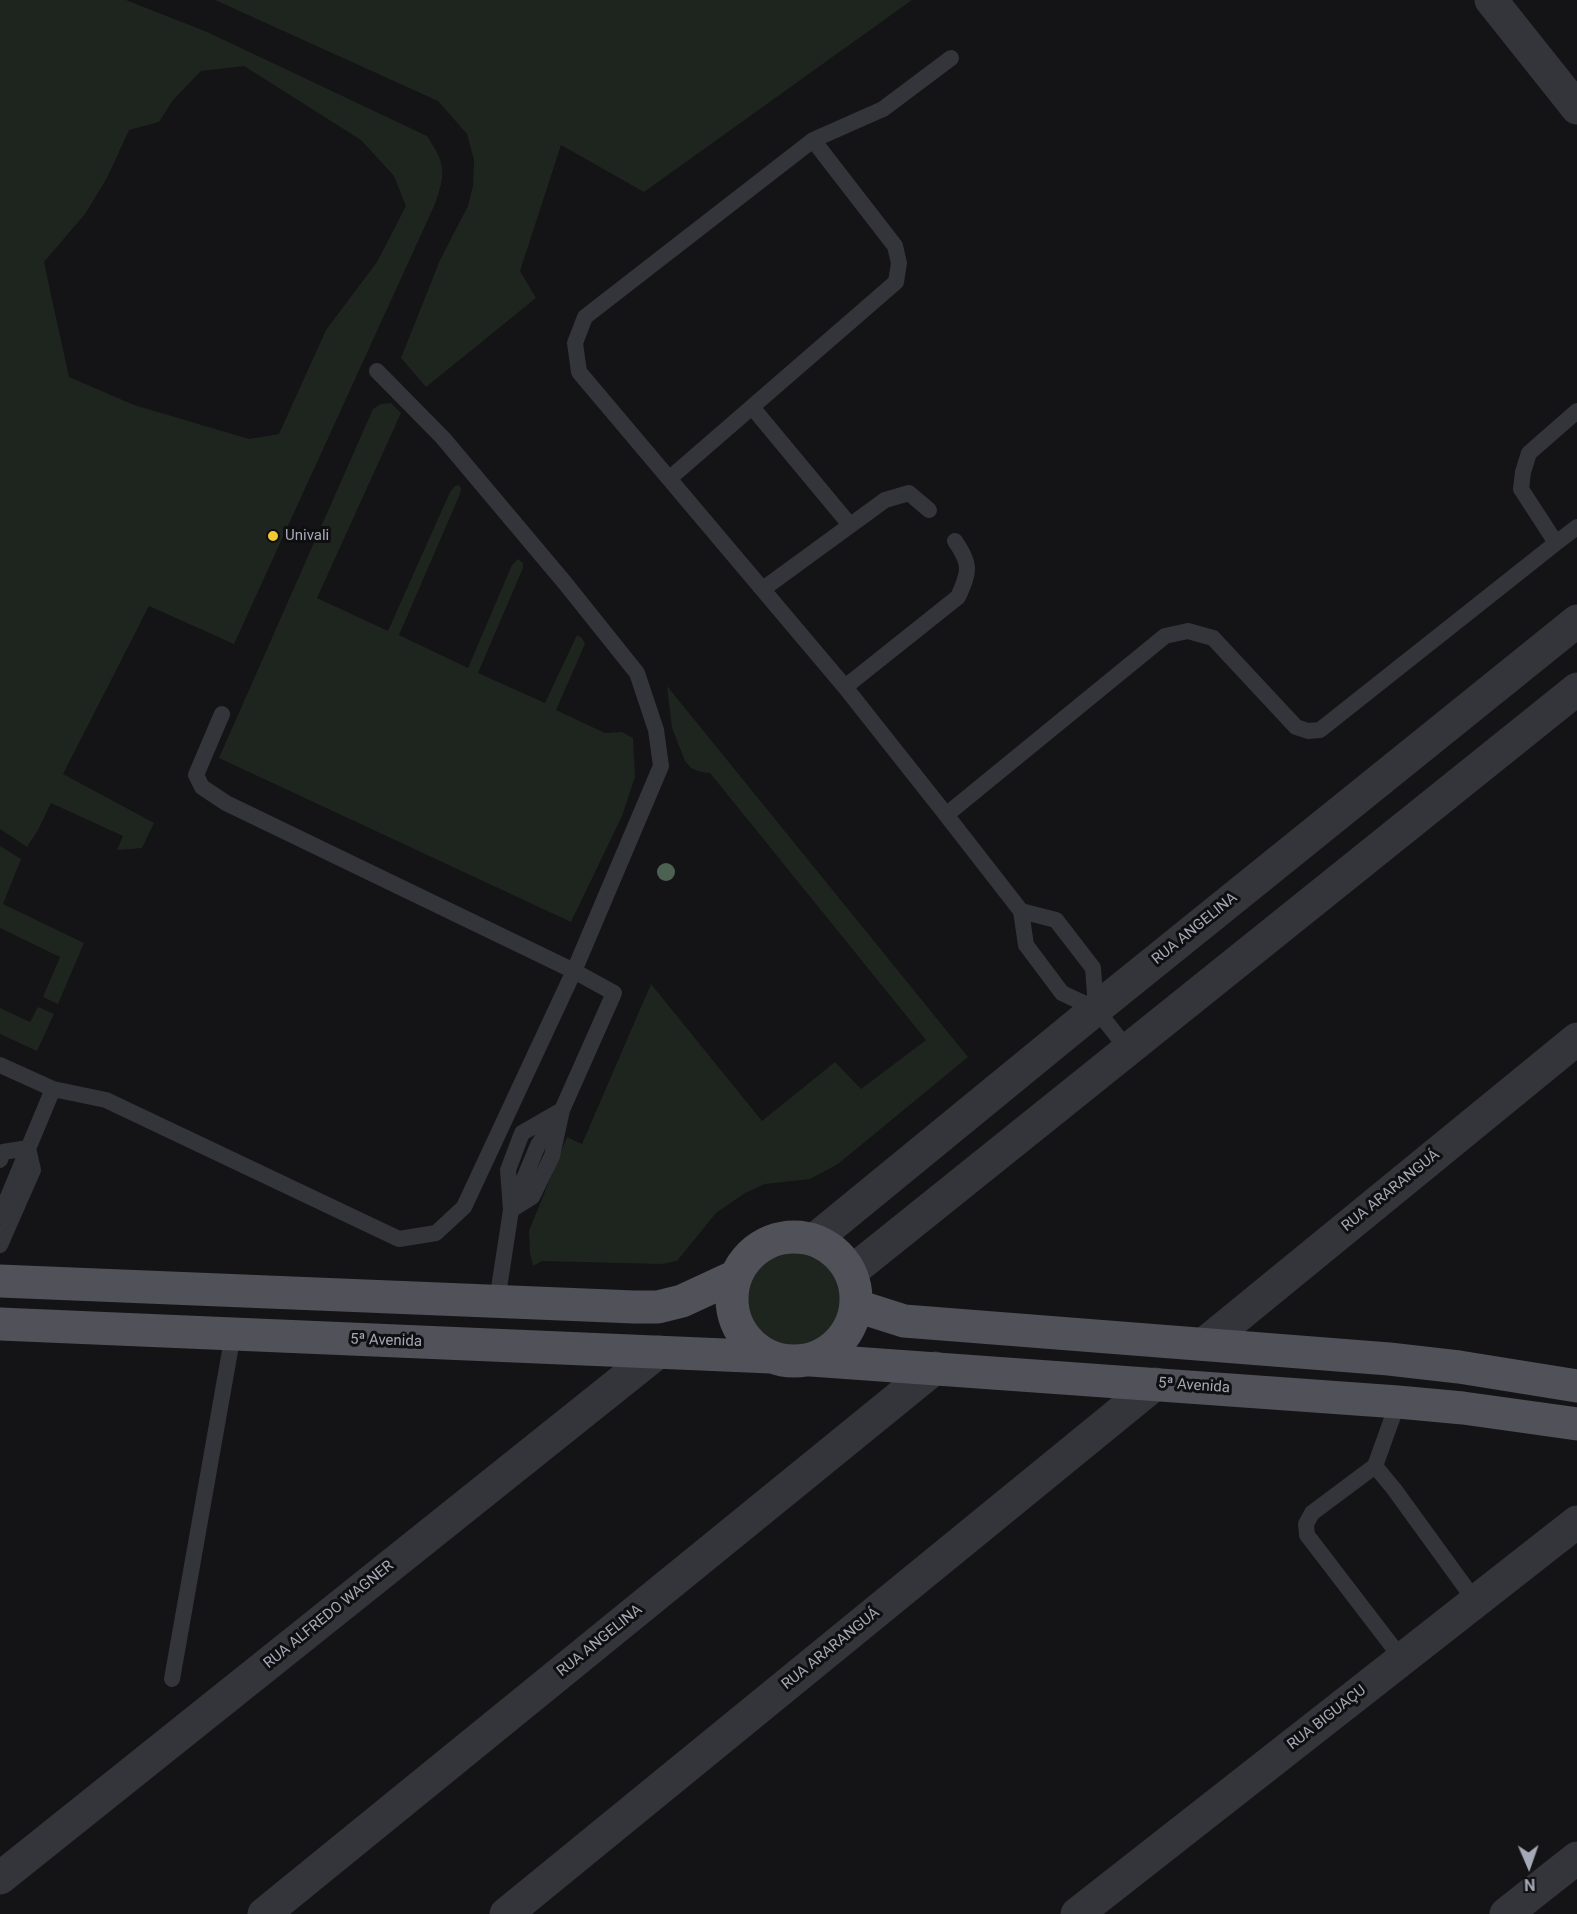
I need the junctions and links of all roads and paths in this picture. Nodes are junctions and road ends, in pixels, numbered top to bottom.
1 (1491, 0) edge
2 (951, 58) dead end
3 (1577, 108) edge
4 (813, 140) junction
5 (377, 371) dead end
6 (752, 407) junction
7 (1577, 411) edge
8 (670, 478) junction
9 (929, 510) dead end
10 (850, 525) junction
11 (1577, 527) edge
12 (955, 541) dead end
13 (1556, 543) junction
14 (763, 589) junction
15 (1577, 621) edge
16 (845, 687) junction
17 (1577, 689) edge
18 (222, 714) dead end
19 (946, 814) junction
20 (1021, 911) junction
21 (574, 971) junction
22 (1096, 1009) junction
23 (1577, 1039) edge
24 (1128, 1050) junction
25 (0, 1065) edge
26 (53, 1089) junction
27 (28, 1148) junction
28 (0, 1160) edge
29 (0, 1216) edge
30 (814, 1239) junction
31 (0, 1245) edge
32 (851, 1272) junction
33 (736, 1276) junction
34 (0, 1281) edge
35 (497, 1301) junction
36 (857, 1306) junction
37 (0, 1324) edge
38 (233, 1334) junction
39 (1204, 1344) junction
40 (657, 1352) junction
41 (771, 1357) junction
42 (811, 1360) junction
43 (935, 1368) junction
44 (1155, 1383) junction
45 (1577, 1386) edge
46 (1398, 1402) junction
47 (1577, 1424) edge
48 (1375, 1466) junction
49 (1577, 1522) edge
50 (1476, 1602) junction
51 (1402, 1659) junction
52 (172, 1679) dead end
53 (1577, 1858) edge
54 (0, 1878) edge
55 (264, 1914) edge
56 (506, 1914) edge
57 (1077, 1914) edge
58 (1506, 1914) edge

1 - 3 street
2 - 4 lane
4 - 6 lane
4 - 8 lane
5 - 21 lane
6 - 8 lane
6 - 10 lane
7 - 13 lane
8 - 14 lane
9 - 10 lane
10 - 14 lane
11 - 13 lane
12 - 16 lane
13 - 19 lane
14 - 16 lane
15 - 22 street, RUA ANGELINA
16 - 19 lane
17 - 24 street
18 - 21 lane
19 - 20 lane
20 - 22 lane
20 - 22 lane
21 - 26 lane
21 - 35 lane
22 - 24 lane
22 - 30 street, RUA ANGELINA
23 - 39 street, RUA ARARANGUÁ
24 - 32 street
25 - 26 lane
26 - 27 lane
27 - 28 lane
27 - 29 lane
27 - 31 lane
30 - 32 main road
30 - 33 main road
32 - 36 main road
33 - 35 main road
33 - 41 main road
34 - 35 main road
36 - 39 main road
36 - 42 main road
37 - 38 main road, 5ª Avenida
38 - 40 main road, 5ª Avenida
38 - 52 lane
39 - 45 main road
40 - 41 main road, 5ª Avenida
40 - 54 street, RUA ALFREDO WAGNER
41 - 42 main road
42 - 43 main road, 5ª Avenida
43 - 44 main road, 5ª Avenida
43 - 55 street, RUA ANGELINA
44 - 46 main road, 5ª Avenida
44 - 56 street, RUA ARARANGUÁ
46 - 47 main road, 5ª Avenida
46 - 48 lane
48 - 50 lane
48 - 51 lane
49 - 50 street, RUA BIGUAÇU
50 - 51 street, RUA BIGUAÇU
51 - 57 street, RUA BIGUAÇU
53 - 58 street

